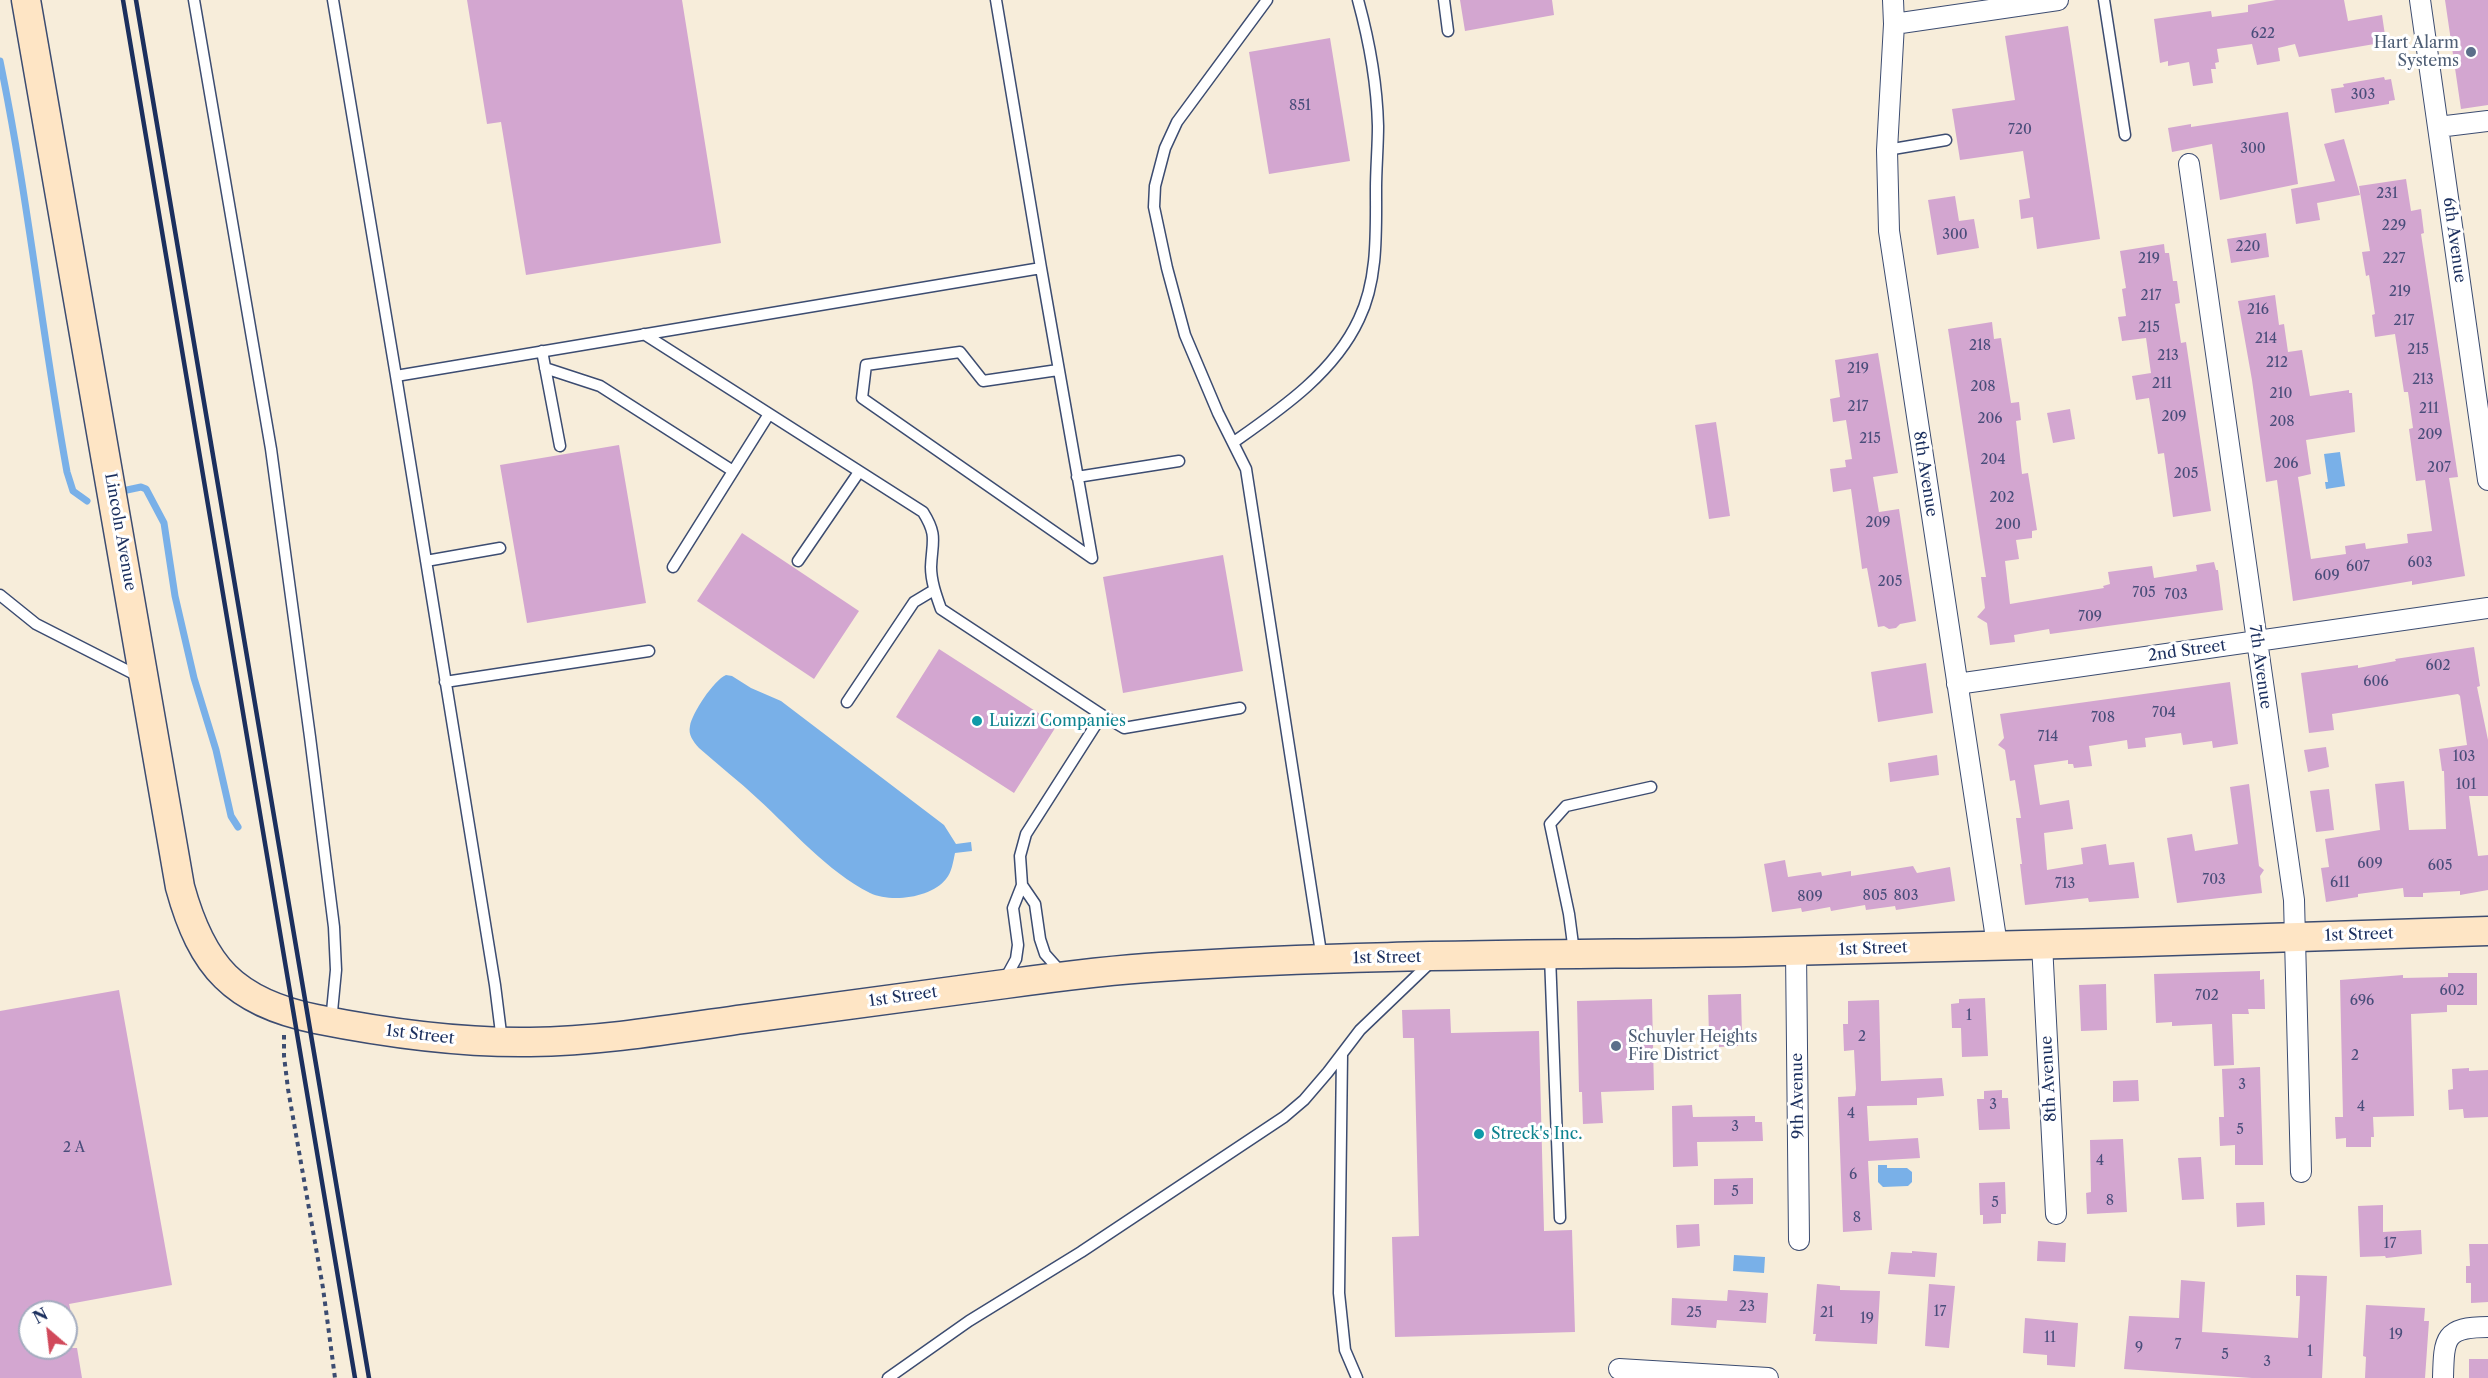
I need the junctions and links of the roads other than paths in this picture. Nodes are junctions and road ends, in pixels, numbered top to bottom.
1 (26, 0) edge
2 (194, 0) edge
3 (333, 0) edge
4 (996, 0) edge
5 (1267, 0) edge
6 (1358, 0) edge
7 (1443, 0) edge
8 (1893, 0) edge
9 (2058, 0) edge
10 (2104, 0) edge
11 (2420, 0) edge
12 (1894, 24) junction
13 (1448, 31) dead end
14 (2488, 121) edge
15 (2438, 128) junction
16 (2125, 135) dead end
17 (1946, 140) dead end
18 (1887, 150) junction
19 (2189, 164) dead end
20 (1041, 268) junction
21 (644, 334) junction
22 (542, 351) junction
23 (545, 368) junction
24 (1058, 370) junction
25 (396, 376) junction
26 (769, 414) junction
27 (1234, 442) junction
28 (560, 446) dead end
29 (1179, 461) dead end
30 (733, 471) junction
31 (859, 472) junction
32 (1077, 477) junction
33 (2488, 480) edge
34 (500, 548) dead end
35 (426, 561) junction
36 (798, 561) dead end
37 (673, 567) dead end
38 (934, 590) junction
39 (0, 595) edge
40 (2488, 608) edge
41 (2257, 640) junction
42 (649, 651) dead end
43 (146, 680) junction
44 (446, 682) junction
45 (1957, 684) junction
46 (847, 702) dead end
47 (1240, 708) dead end
48 (1102, 715) junction
49 (1651, 787) dead end
50 (1022, 885) junction
51 (2488, 931) edge
52 (2295, 937) junction
53 (2042, 944) junction
54 (1997, 945) junction
55 (1796, 951) junction
56 (1562, 955) junction
57 (1435, 958) junction
58 (1322, 960) junction
59 (1065, 976) junction
60 (1003, 984) junction
61 (289, 1012) joint
62 (331, 1022) junction
63 (502, 1042) junction
64 (1342, 1054) junction
65 (2301, 1172) dead end
66 (2056, 1214) dead end
67 (1560, 1218) dead end
68 (1799, 1240) dead end
69 (2488, 1327) edge
70 (1619, 1369) dead end
71 (888, 1378) edge
72 (1357, 1378) edge
73 (1768, 1378) edge
74 (2443, 1378) edge

1 - 43 street, Lincoln Avenue
2 - 62 lane
3 - 25 lane
4 - 20 lane
5 - 27 lane
6 - 27 lane
7 - 13 lane
8 - 12 street, 8th Avenue
9 - 12 street
10 - 16 lane
11 - 15 street, 6th Avenue
12 - 18 street, 8th Avenue
14 - 15 street
15 - 33 street, 6th Avenue
17 - 18 lane
18 - 45 street, 8th Avenue
19 - 41 street, 7th Avenue
20 - 21 lane
20 - 24 lane
21 - 22 lane
21 - 26 lane
22 - 23 lane
22 - 25 lane
23 - 28 lane
23 - 30 lane
24 - 32 lane
24 - 32 lane
25 - 35 lane
26 - 30 lane
26 - 31 lane
27 - 58 lane
29 - 32 lane
30 - 37 lane
31 - 36 lane
31 - 38 lane
34 - 35 lane
35 - 44 lane
38 - 46 lane
38 - 48 lane
39 - 43 lane
40 - 41 street, 2nd Street
41 - 45 street, 2nd Street
41 - 52 street, 7th Avenue
42 - 44 lane
43 - 61 street, Lincoln Avenue
44 - 63 lane
45 - 54 street, 8th Avenue
47 - 48 lane
48 - 50 lane
49 - 56 lane
50 - 59 lane
50 - 60 lane
51 - 52 street, 1st Street
52 - 53 street, 1st Street
52 - 65 street, 7th Avenue
53 - 54 street, 1st Street
53 - 66 street, 8th Avenue
54 - 55 street, 1st Street
55 - 56 street, 1st Street
55 - 68 street, 9th Avenue
56 - 57 street, 1st Street
56 - 67 lane
57 - 58 street, 1st Street
57 - 64 lane
58 - 59 street, 1st Street
59 - 60 street, 1st Street
60 - 63 street, 1st Street
61 - 62 street, 1st Street
62 - 63 street, 1st Street
64 - 71 lane
64 - 72 lane
69 - 74 street
70 - 73 street

